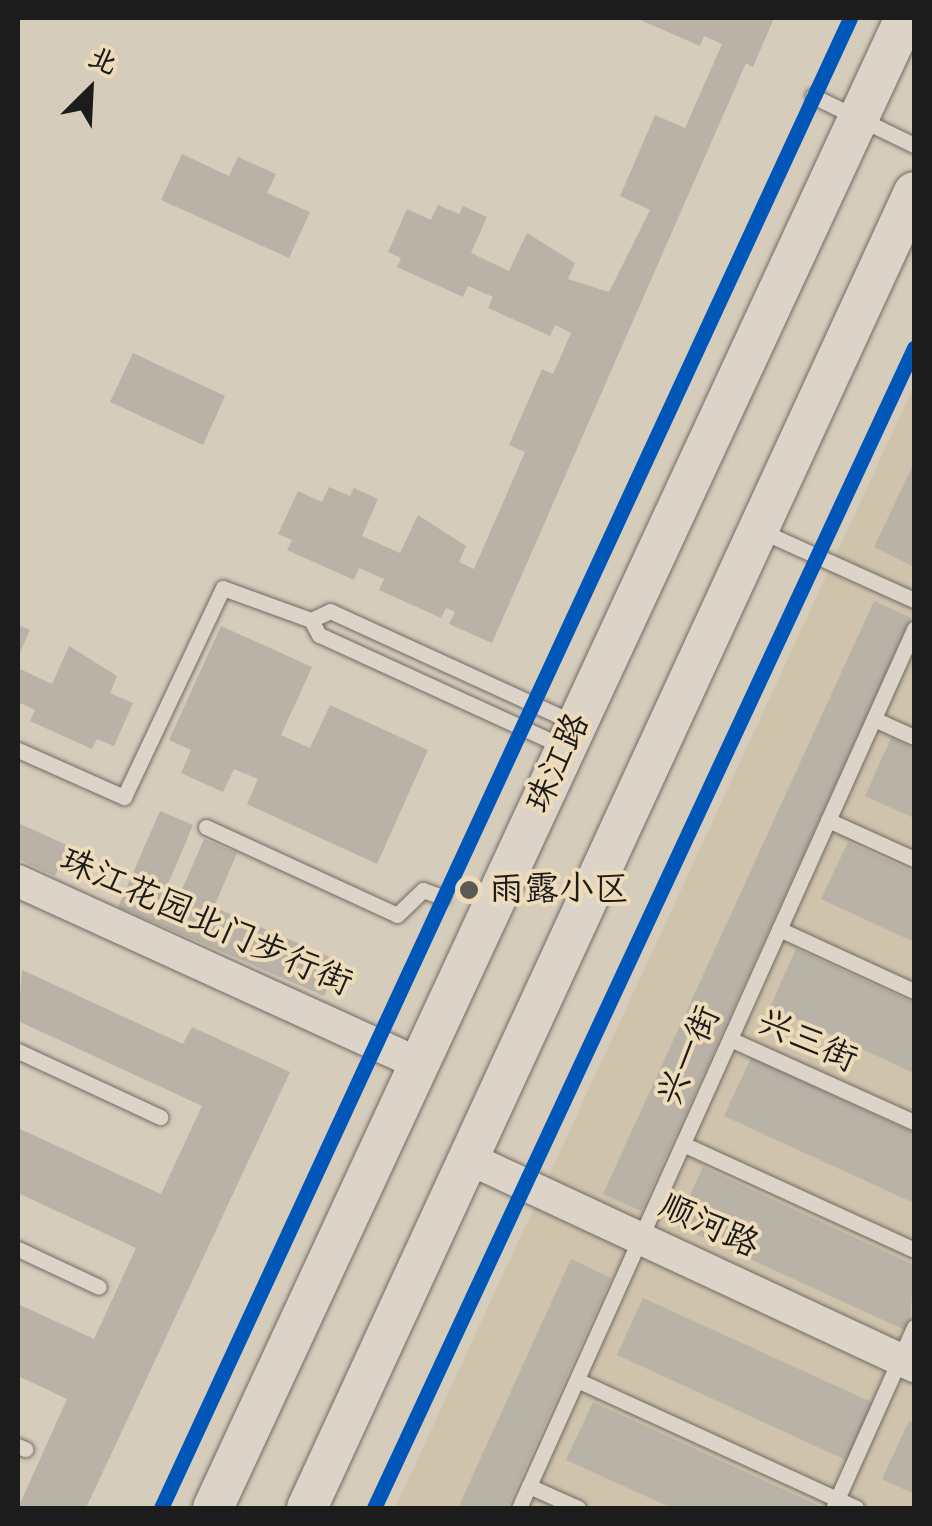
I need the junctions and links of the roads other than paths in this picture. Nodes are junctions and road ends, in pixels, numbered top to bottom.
1 (905, 18) edge
2 (813, 96) dead end
3 (858, 118) junction
4 (914, 144) edge
5 (914, 192) edge
6 (904, 239) edge
7 (757, 530) junction
8 (914, 600) edge
9 (311, 620) junction
10 (914, 628) edge
11 (874, 718) junction
12 (571, 736) junction
13 (914, 737) edge
14 (18, 750) edge
15 (828, 820) junction
16 (206, 827) dead end
17 (914, 859) edge
18 (18, 880) edge
19 (442, 897) dead end
20 (780, 929) junction
21 (914, 991) edge
22 (730, 1039) junction
23 (18, 1051) edge
24 (416, 1062) junction
25 (160, 1117) dead end
26 (914, 1122) edge
27 (683, 1144) junction
28 (470, 1159) junction
29 (640, 1238) junction
30 (18, 1249) edge
31 (914, 1250) edge
32 (100, 1287) dead end
33 (914, 1327) edge
34 (907, 1363) edge
35 (577, 1380) junction
36 (529, 1486) junction
37 (835, 1504) edge
38 (213, 1508) edge
39 (307, 1508) edge
40 (519, 1508) edge
41 (578, 1508) edge
42 (856, 1508) edge

1 - 3 street, 珠江路
2 - 3 lane
3 - 4 lane
3 - 12 street, 珠江路
5 - 6 street
6 - 7 street
7 - 8 lane
7 - 28 street
9 - 12 lane
9 - 12 lane
9 - 14 lane
10 - 11 lane, 兴一街
11 - 13 lane
11 - 15 lane, 兴一街
12 - 24 street, 珠江路
15 - 17 lane
15 - 20 lane, 兴一街
16 - 19 lane
18 - 24 street, 珠江花园北门步行街
20 - 21 lane
20 - 22 lane, 兴一街
22 - 26 lane, 兴三街
22 - 27 lane, 兴一街
23 - 25 lane
24 - 38 street, 珠江路
27 - 29 lane, 兴一街
27 - 31 lane
28 - 29 street, 顺河路
28 - 39 street
29 - 34 street, 顺河路
29 - 35 lane, 兴一街
30 - 32 lane
33 - 34 lane
34 - 37 lane
35 - 36 lane, 兴一街
35 - 37 lane
36 - 40 lane, 兴一街
36 - 41 lane
37 - 42 lane

